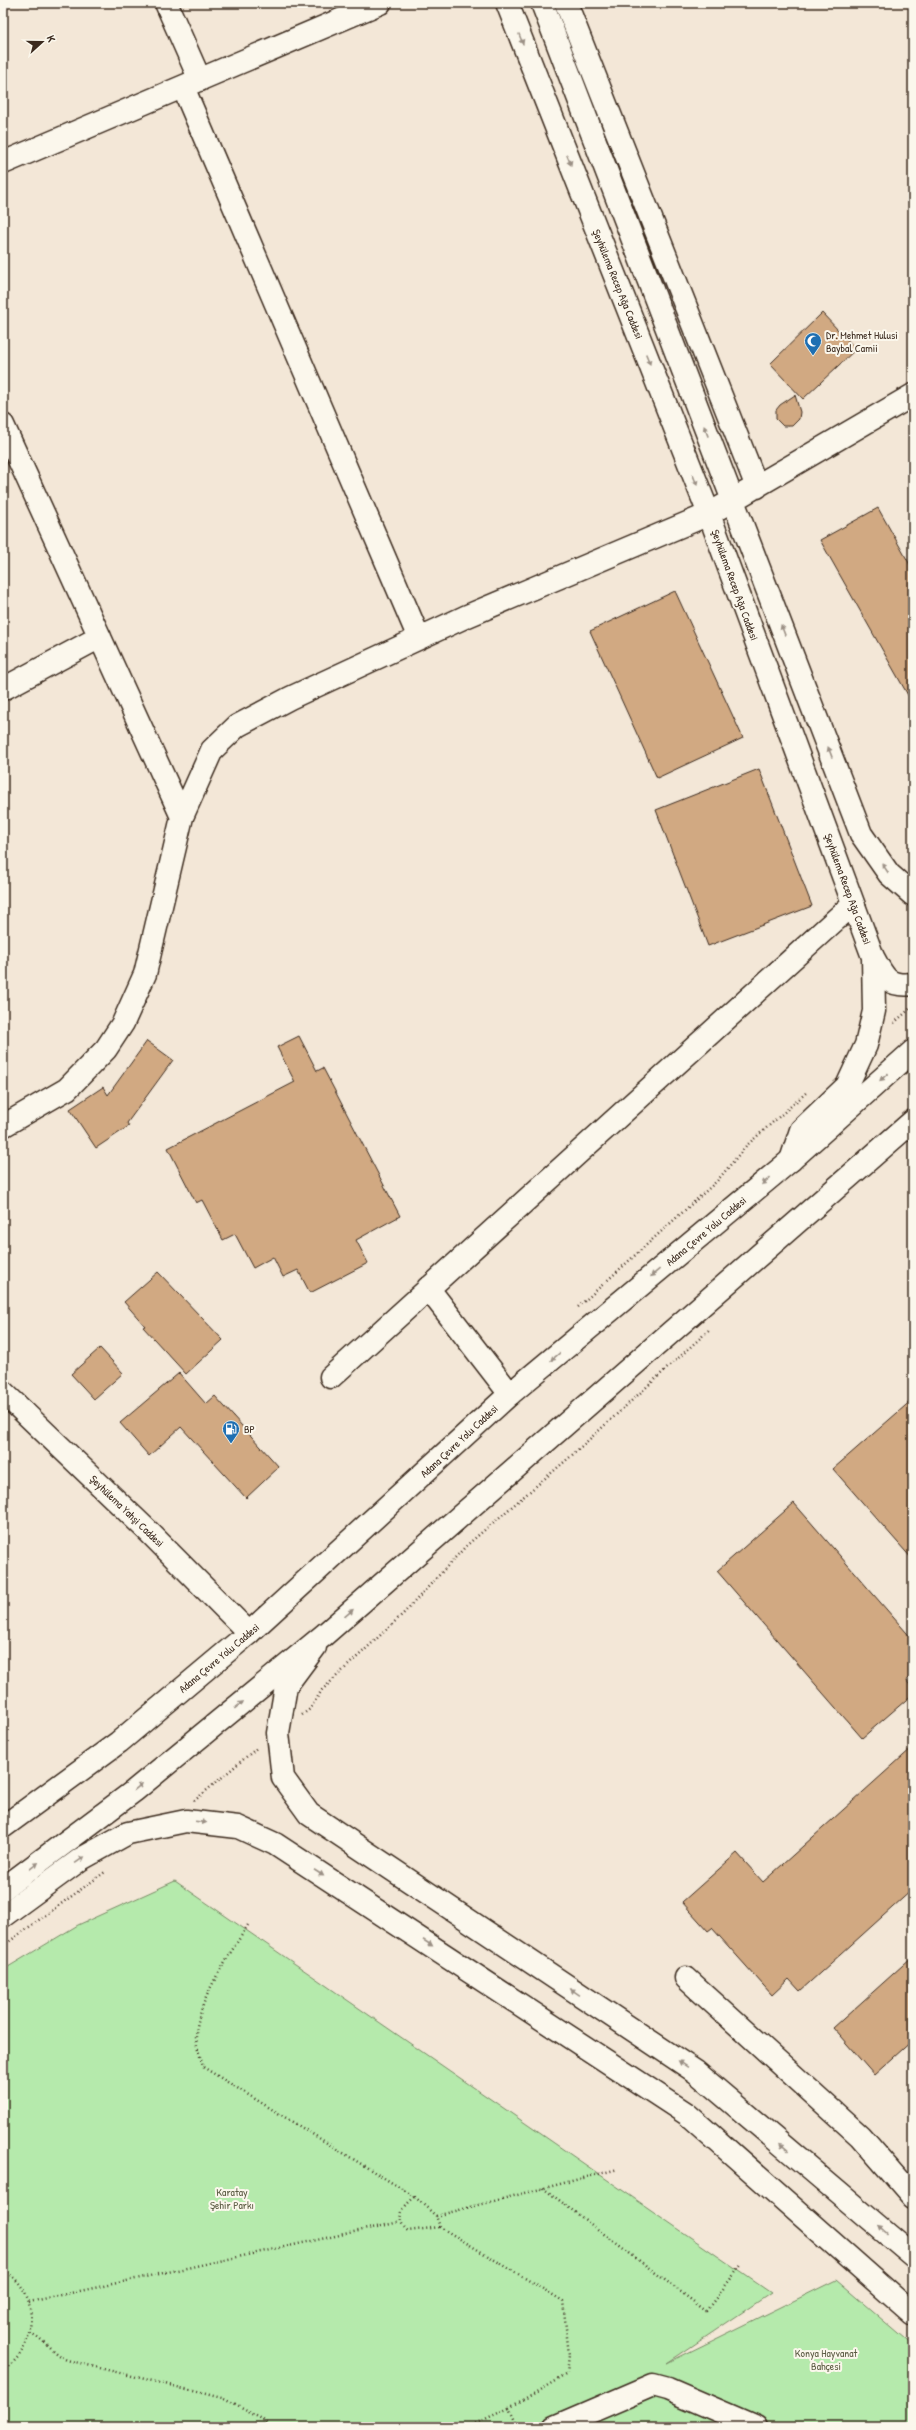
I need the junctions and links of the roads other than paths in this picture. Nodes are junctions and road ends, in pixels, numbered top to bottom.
1 (166, 3) edge
2 (380, 3) edge
3 (507, 3) edge
4 (542, 3) edge
5 (566, 3) edge
6 (191, 83) junction
7 (3, 163) edge
8 (913, 395) edge
9 (3, 425) edge
10 (756, 487) junction
11 (733, 502) junction
12 (709, 514) junction
13 (100, 637) junction
14 (419, 638) junction
15 (3, 689) edge
16 (182, 817) junction
17 (913, 896) edge
18 (853, 904) junction
19 (873, 957) junction
20 (913, 984) edge
21 (913, 1051) edge
22 (913, 1121) edge
23 (3, 1126) edge
24 (791, 1160) junction
25 (428, 1288) junction
26 (331, 1377) dead end
27 (3, 1392) edge
28 (510, 1394) junction
29 (249, 1633) junction
30 (324, 1635) junction
31 (3, 1827) edge
32 (3, 1889) edge
33 (3, 1916) edge
34 (686, 1978) dead end
35 (913, 2197) edge
36 (913, 2256) edge
37 (913, 2314) edge
38 (555, 2427) edge
39 (756, 2427) edge

1 - 6 main road
2 - 6 main road
3 -> 12 main road, Şeyhülema Recep Ağa Caddesi
11 -> 4 main road
5 - 10 main road
6 - 7 main road
6 - 14 main road
8 - 10 main road
9 - 13 main road
10 - 11 main road
11 - 12 main road
17 -> 11 main road
12 - 14 main road
12 - 18 main road, Şeyhülema Recep Ağa Caddesi
13 - 15 main road
13 - 16 main road
14 - 16 main road
16 - 23 main road
18 - 19 main road, Şeyhülema Recep Ağa Caddesi
18 - 25 main road
19 - 20 main road
19 - 24 main road, Şeyhülema Recep Ağa Caddesi
21 -> 24 main road, Adana Çevre Yolu Caddesi
30 -> 22 main road
24 -> 28 main road, Adana Çevre Yolu Caddesi
25 - 26 main road
25 - 28 main road
27 - 29 main road, Şeyhülema Yahşi Caddesi
28 - 29 main road, Adana Çevre Yolu Caddesi
29 - 31 main road, Adana Çevre Yolu Caddesi
32 -> 30 main road
36 -> 30 main road
33 -> 37 main road
34 - 35 main road
38 - 39 main road

